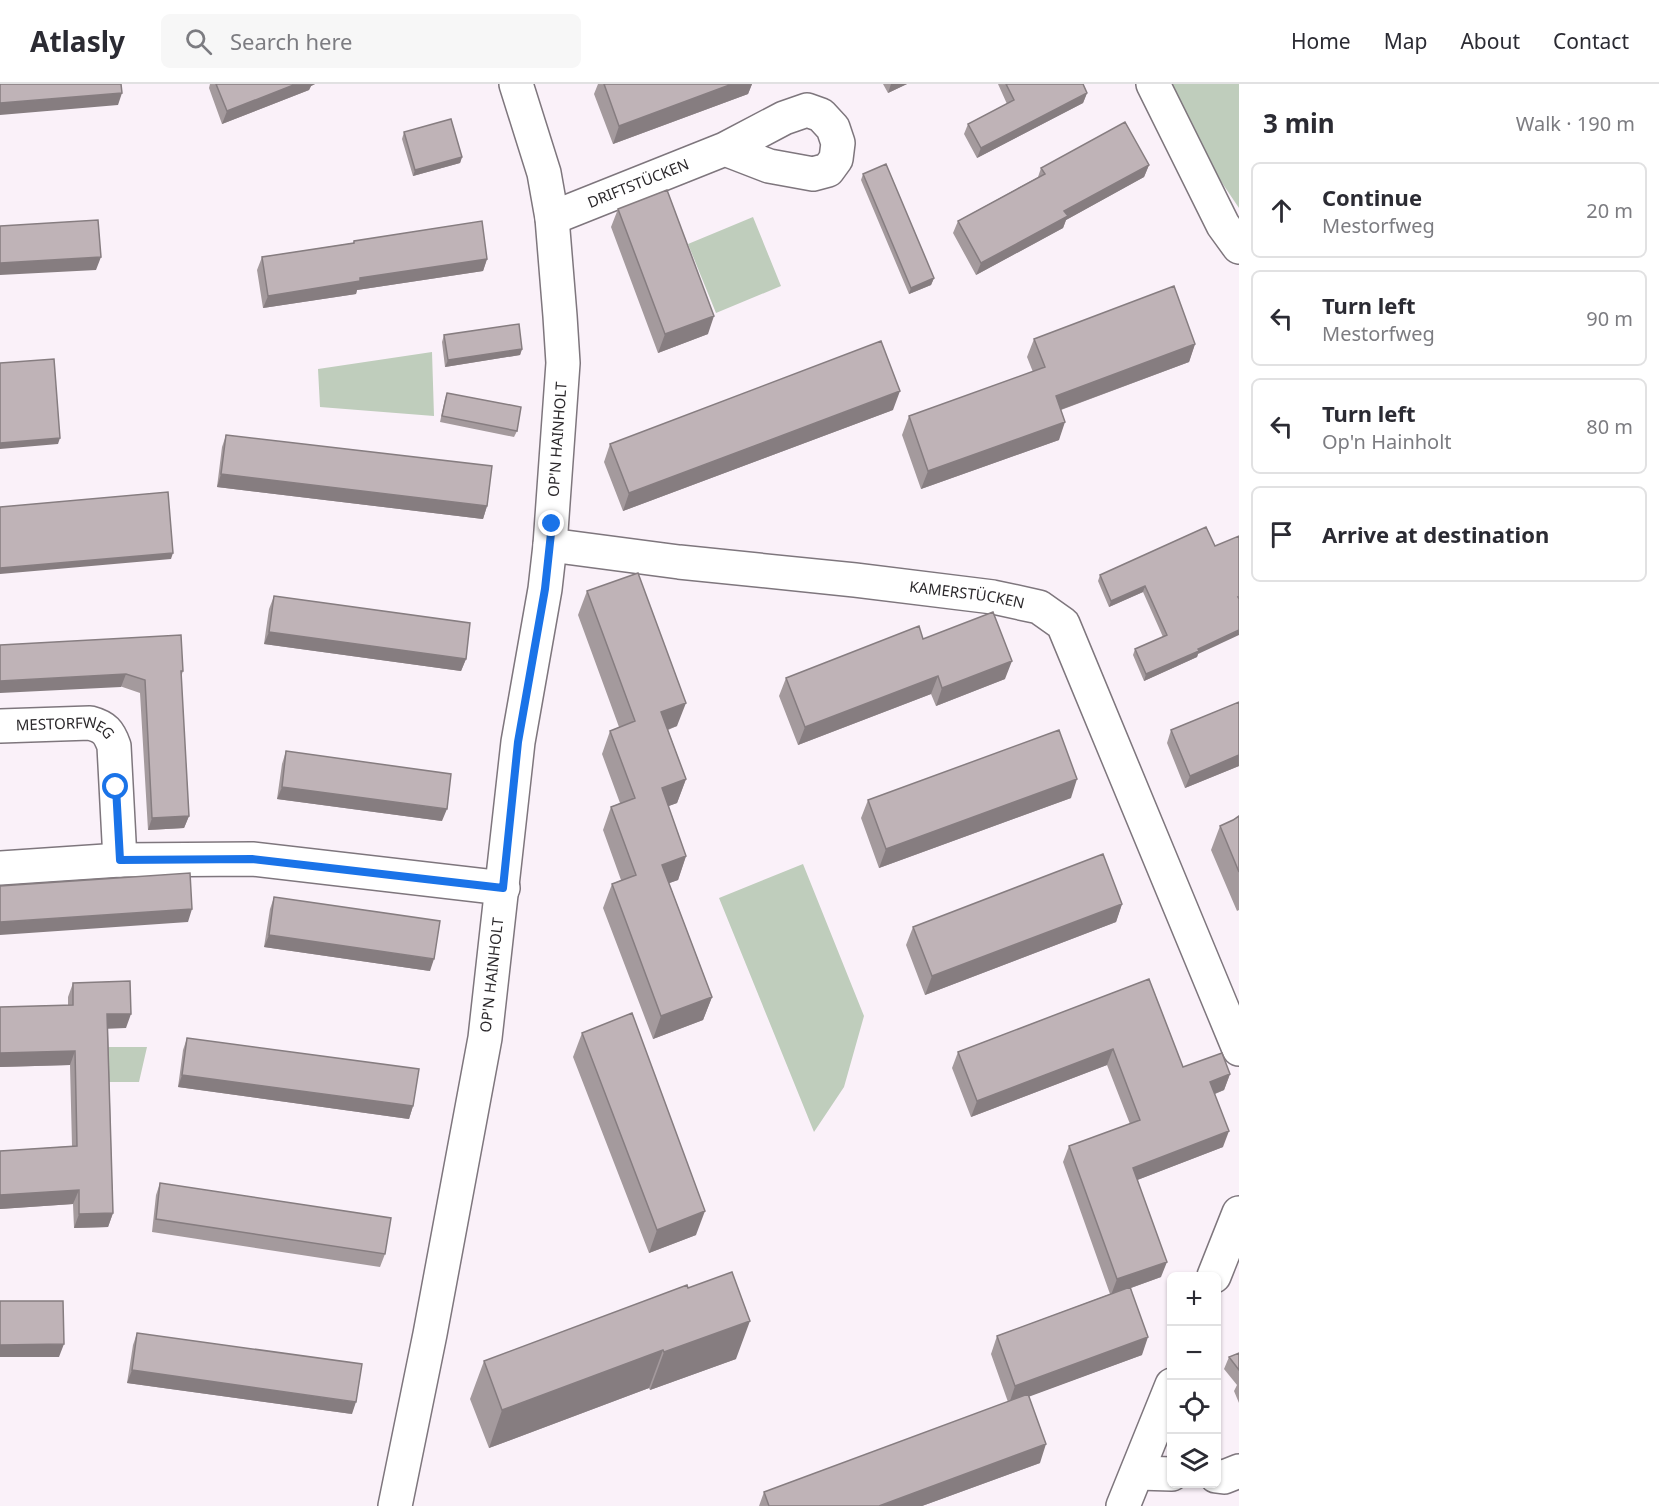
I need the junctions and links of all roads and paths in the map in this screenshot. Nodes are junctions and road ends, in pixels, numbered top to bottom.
1 (516, 84) edge
2 (1153, 84) edge
3 (725, 149) dead end
4 (552, 218) junction
5 (1239, 247) edge
6 (550, 545) junction
7 (0, 726) edge
8 (120, 860) junction
9 (0, 868) edge
10 (503, 888) junction
11 (1239, 1049) edge
12 (1239, 1213) edge
13 (1216, 1272) edge
14 (1167, 1398) edge
15 (1239, 1471) edge
16 (1138, 1473) junction
17 (1167, 1474) edge
18 (1221, 1477) edge
19 (395, 1506) edge
20 (1123, 1506) edge

1 - 4 street, OP'N HAINHOLT
2 - 5 street
3 - 4 street, DRIFTSTÜCKEN
4 - 6 street, OP'N HAINHOLT
6 - 10 street, OP'N HAINHOLT
6 - 11 street, KAMERSTÜCKEN
7 - 8 street, MESTORFWEG
8 - 9 street
8 - 10 street
10 - 19 street, OP'N HAINHOLT
12 - 13 street
14 - 16 street
15 - 18 street
16 - 17 street
16 - 20 street

